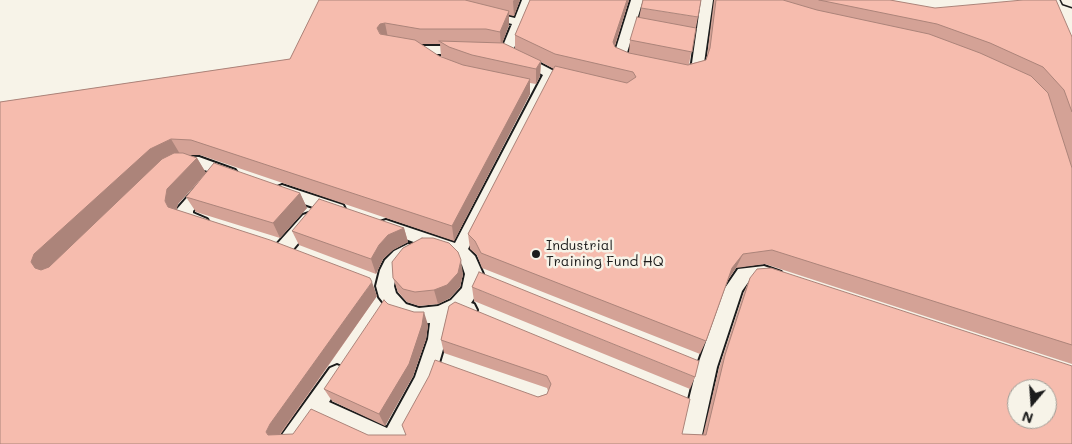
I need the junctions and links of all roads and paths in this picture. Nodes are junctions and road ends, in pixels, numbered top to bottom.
1 (528, 0) edge
2 (638, 0) edge
3 (707, 0) edge
4 (482, 14) edge
5 (519, 22) junction
6 (396, 46) edge
7 (422, 50) junction
8 (478, 50) edge
9 (438, 62) edge
10 (646, 66) edge
11 (676, 72) edge
12 (550, 74) junction
13 (587, 83) edge
14 (166, 169) edge
15 (219, 170) junction
16 (247, 180) edge
17 (266, 186) edge
18 (322, 204) junction
19 (348, 213) edge
20 (375, 222) edge
21 (220, 228) edge
22 (265, 243) edge
23 (436, 244) junction
24 (284, 248) junction
25 (458, 251) junction
26 (302, 255) edge
27 (474, 274) junction
28 (367, 280) edge
29 (492, 281) edge
30 (792, 283) edge
31 (384, 299) junction
32 (449, 310) junction
33 (484, 316) edge
34 (346, 360) edge
35 (690, 360) edge
36 (708, 367) junction
37 (681, 397) edge
38 (699, 405) junction
39 (314, 406) junction
40 (393, 443) edge
41 (289, 444) edge
42 (689, 444) edge

1 - 5 lane
2 - 10 lane
3 - 11 lane
4 - 5 lane
5 - 12 lane
6 - 7 lane
7 - 8 lane
7 - 9 lane
12 - 13 lane
12 - 25 lane
14 - 15 lane
15 - 16 lane
15 - 21 lane
17 - 18 lane
18 - 19 lane
18 - 24 lane
20 - 23 lane
22 - 24 lane
23 - 25 lane
23 - 31 lane
24 - 26 lane
25 - 27 lane
27 - 29 lane
27 - 32 lane
28 - 31 lane
30 - 36 lane
31 - 32 lane
32 - 33 lane
32 - 40 lane
34 - 39 lane
35 - 36 lane
36 - 38 lane
37 - 38 lane
38 - 42 lane
39 - 40 lane
39 - 41 lane

